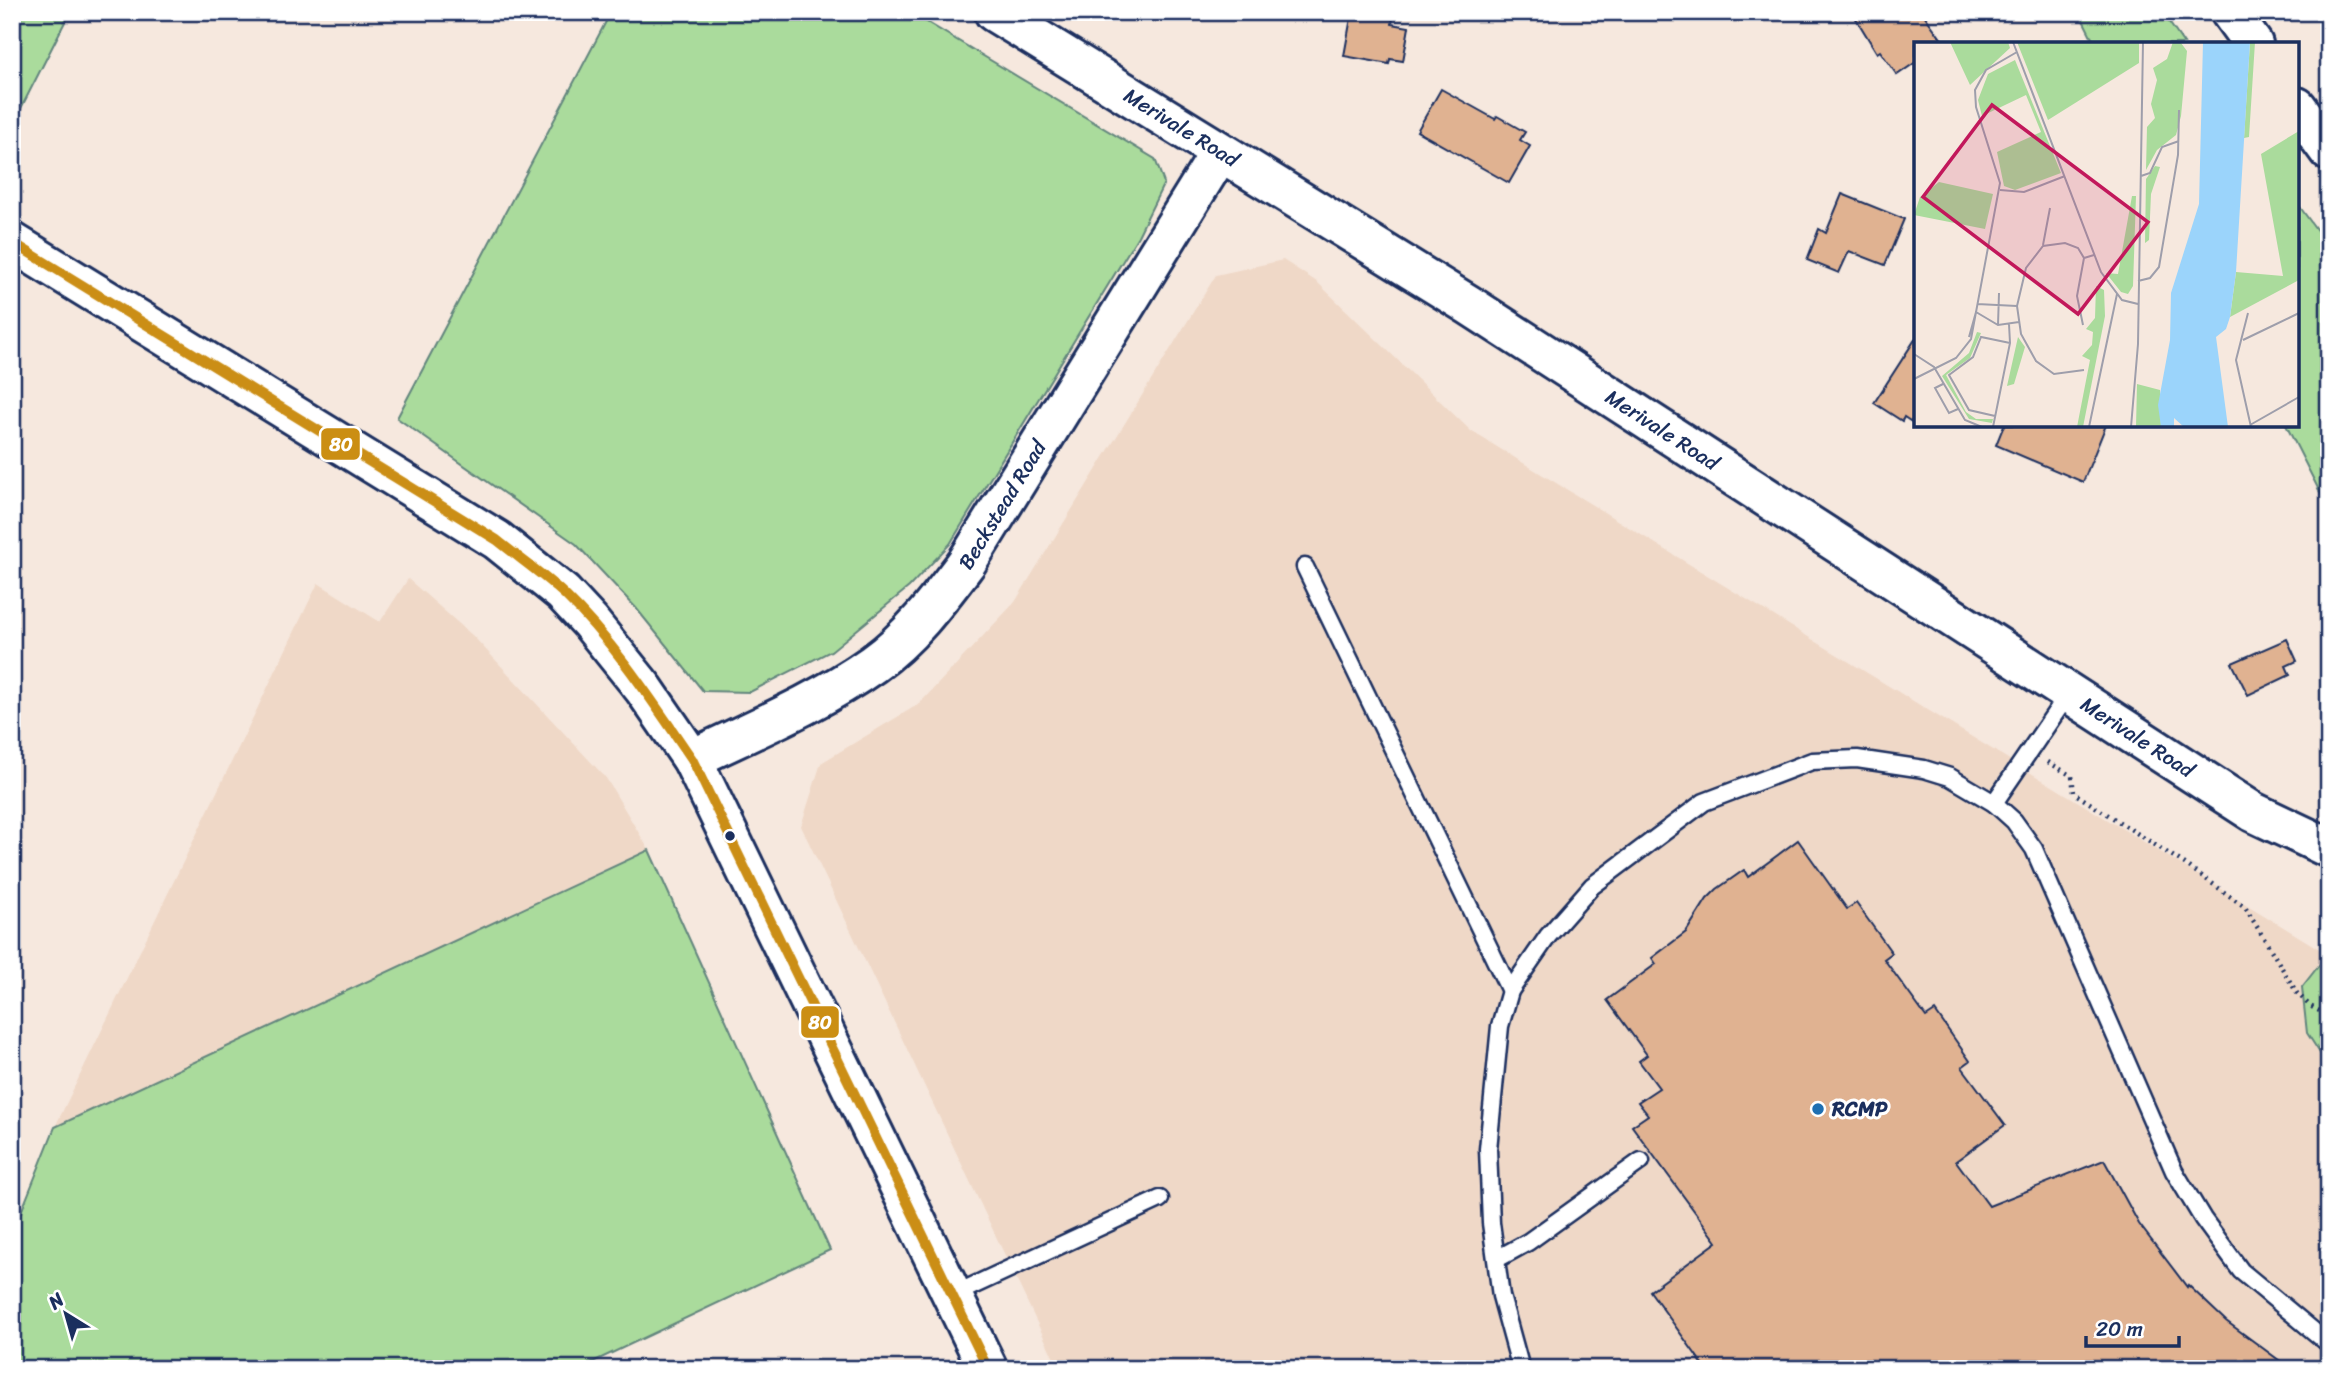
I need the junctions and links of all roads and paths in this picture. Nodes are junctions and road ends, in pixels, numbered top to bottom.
1 (994, 12) edge
2 (2230, 12) edge
3 (2252, 42) edge
4 (2299, 110) edge
5 (2329, 151) edge
6 (1219, 154) junction
7 (12, 242) edge
8 (1305, 567) dead end
9 (2069, 693) junction
10 (2030, 751) junction
11 (692, 759) junction
12 (1994, 803) junction
13 (2329, 848) edge
14 (1510, 991) junction
15 (2329, 1016) edge
16 (1641, 1161) dead end
17 (1160, 1199) dead end
18 (1497, 1259) junction
19 (953, 1295) junction
20 (2329, 1343) edge
21 (988, 1369) edge
22 (1521, 1369) edge

1 - 6 street, Merivale Road
2 - 3 street
4 - 5 street
6 - 9 street, Merivale Road
6 - 11 street, Beckstead Road
7 - 11 street
8 - 14 lane
9 - 10 lane
9 - 13 street, Merivale Road
10 - 12 lane
10 - 15 path
11 - 19 street
12 - 14 lane
12 - 20 lane
14 - 18 lane
16 - 18 lane
17 - 19 lane
18 - 22 lane
19 - 21 street

